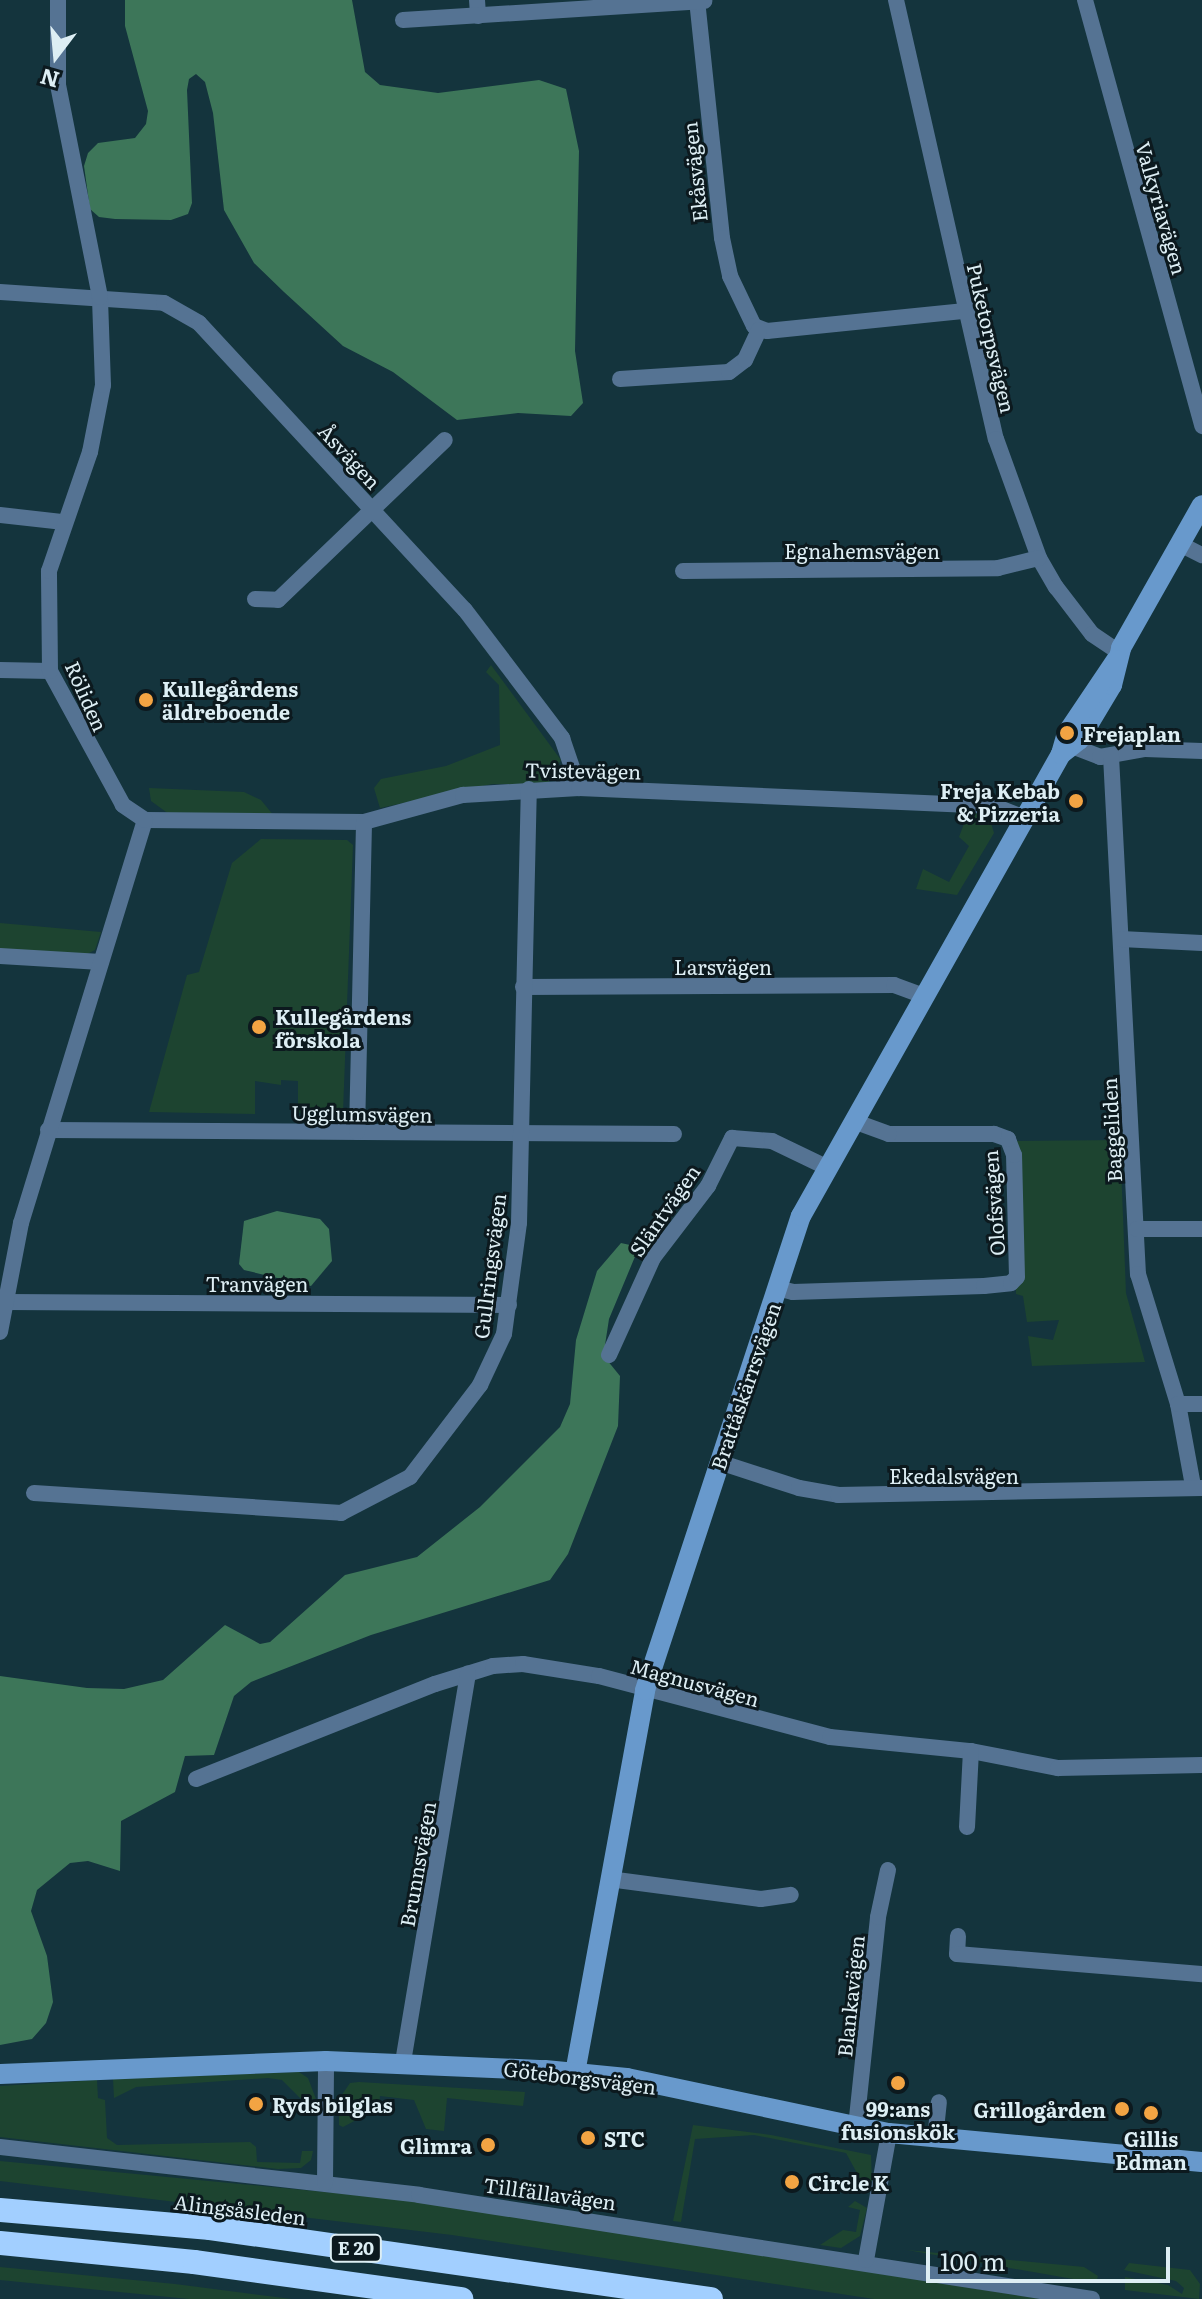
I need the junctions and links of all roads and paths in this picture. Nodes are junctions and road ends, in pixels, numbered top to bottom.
1 (58, 0) edge
2 (896, 0) edge
3 (1085, 0) edge
4 (701, 1) edge
5 (478, 8) edge
6 (403, 20) dead end
7 (0, 292) edge
8 (100, 297) junction
9 (965, 311) junction
10 (759, 330) junction
11 (620, 379) dead end
12 (1202, 426) edge
13 (445, 440) dead end
14 (1202, 505) edge
15 (372, 510) junction
16 (0, 515) edge
17 (62, 522) junction
18 (1180, 544) junction
19 (1202, 555) edge
20 (1039, 558) junction
21 (683, 571) dead end
22 (255, 599) dead end
23 (1118, 656) junction
24 (0, 670) edge
25 (50, 671) junction
26 (1066, 748) junction
27 (1202, 751) edge
28 (1111, 756) junction
29 (579, 788) junction
30 (529, 789) junction
31 (1022, 817) junction
32 (145, 820) junction
33 (364, 822) junction
34 (1121, 939) junction
35 (1202, 943) edge
36 (0, 956) edge
37 (101, 962) junction
38 (523, 987) junction
39 (921, 995) junction
40 (853, 1121) junction
41 (48, 1130) junction
42 (357, 1132) junction
43 (674, 1134) dead end
44 (521, 1135) junction
45 (826, 1167) junction
46 (1137, 1229) junction
47 (1202, 1229) edge
48 (777, 1288) junction
49 (6, 1302) junction
50 (509, 1305) junction
51 (0, 1332) edge
52 (609, 1355) dead end
53 (1178, 1404) junction
54 (1202, 1404) edge
55 (719, 1462) junction
56 (1198, 1487) edge
57 (34, 1493) dead end
58 (468, 1673) junction
59 (645, 1690) junction
60 (971, 1751) junction
61 (1202, 1765) edge
62 (196, 1779) dead end
63 (967, 1827) dead end
64 (888, 1870) dead end
65 (609, 1879) junction
66 (791, 1895) dead end
67 (958, 1936) dead end
68 (1202, 1974) edge
69 (326, 2061) junction
70 (403, 2062) junction
71 (575, 2073) junction
72 (0, 2074) edge
73 (939, 2102) dead end
74 (856, 2127) junction
75 (889, 2133) junction
76 (935, 2139) junction
77 (0, 2147) edge
78 (1202, 2162) edge
79 (325, 2183) junction
80 (0, 2210) edge
81 (0, 2243) edge
82 (866, 2260) junction
83 (461, 2299) edge
84 (711, 2299) edge
85 (1092, 2299) edge

1 - 8 street, Röliden
2 - 9 street, Puketorpsvägen
3 - 12 street, Valkyriavägen
4 - 5 street
4 - 10 street, Ekåsvägen
5 - 6 street
7 - 8 street, Åsvägen
8 - 15 street, Åsvägen
8 - 17 street, Röliden
9 - 10 street
9 - 20 street, Puketorpsvägen
10 - 11 street
13 - 15 street
14 - 18 street, Brattåskärrsvägen
15 - 22 street
15 - 29 street, Åsvägen
16 - 17 street
17 - 25 street, Röliden
18 - 19 street
18 - 23 street, Brattåskärrsvägen
20 - 21 street, Egnahemsvägen
20 - 23 street, Puketorpsvägen
23 - 26 street, Brattåskärrsvägen
24 - 25 street
25 - 32 street, Röliden
26 - 28 street
26 - 31 street, Brattåskärrsvägen
27 - 28 street
28 - 34 street, Baggeliden
29 - 30 street, Tvistevägen
29 - 31 street, Tvistevägen
30 - 33 street, Tvistevägen
30 - 38 street, Gullringsvägen
31 - 39 street, Brattåskärrsvägen
32 - 33 street, Tvistevägen
32 - 37 street
33 - 42 street
34 - 35 street
34 - 46 street, Baggeliden
36 - 37 street
37 - 41 street
38 - 39 street, Larsvägen
38 - 44 street, Gullringsvägen
39 - 40 street, Brattåskärrsvägen
40 - 45 street, Brattåskärrsvägen
40 - 48 street, Olofsvägen
41 - 42 street, Ugglumsvägen
41 - 49 street
42 - 44 street, Ugglumsvägen
43 - 44 street, Ugglumsvägen
44 - 50 street, Gullringsvägen
45 - 48 street, Brattåskärrsvägen
45 - 52 street, Släntvägen
46 - 47 street
46 - 53 street, Baggeliden
48 - 55 street, Brattåskärrsvägen
49 - 50 street, Tranvägen
49 - 51 street
50 - 57 street, Gullringsvägen
53 - 54 street
53 - 56 street, Baggeliden
55 - 56 street, Ekedalsvägen
55 - 59 street, Brattåskärrsvägen
58 - 59 street, Magnusvägen
58 - 62 street, Magnusvägen
58 - 70 street, Brunnsvägen
59 - 60 street, Magnusvägen
59 - 65 street, Brattåskärrsvägen
60 - 61 street, Magnusvägen
60 - 63 street
64 - 74 street, Blankavägen
65 - 66 street
65 - 71 street, Brattåskärrsvägen
67 - 68 street
69 - 70 street, Göteborgsvägen
69 - 72 street, Göteborgsvägen
69 - 79 street
70 - 71 street, Göteborgsvägen
71 - 74 street, Göteborgsvägen
73 - 76 street
74 - 75 street, Göteborgsvägen
75 - 76 street, Göteborgsvägen
75 - 82 street
76 - 78 street, Göteborgsvägen
77 - 79 street, Tillfällavägen
79 - 82 street, Tillfällavägen
80 - 84 highway, Alingsåsleden / E 20
81 - 83 highway, E 20
82 - 85 street, Tillfällavägen

